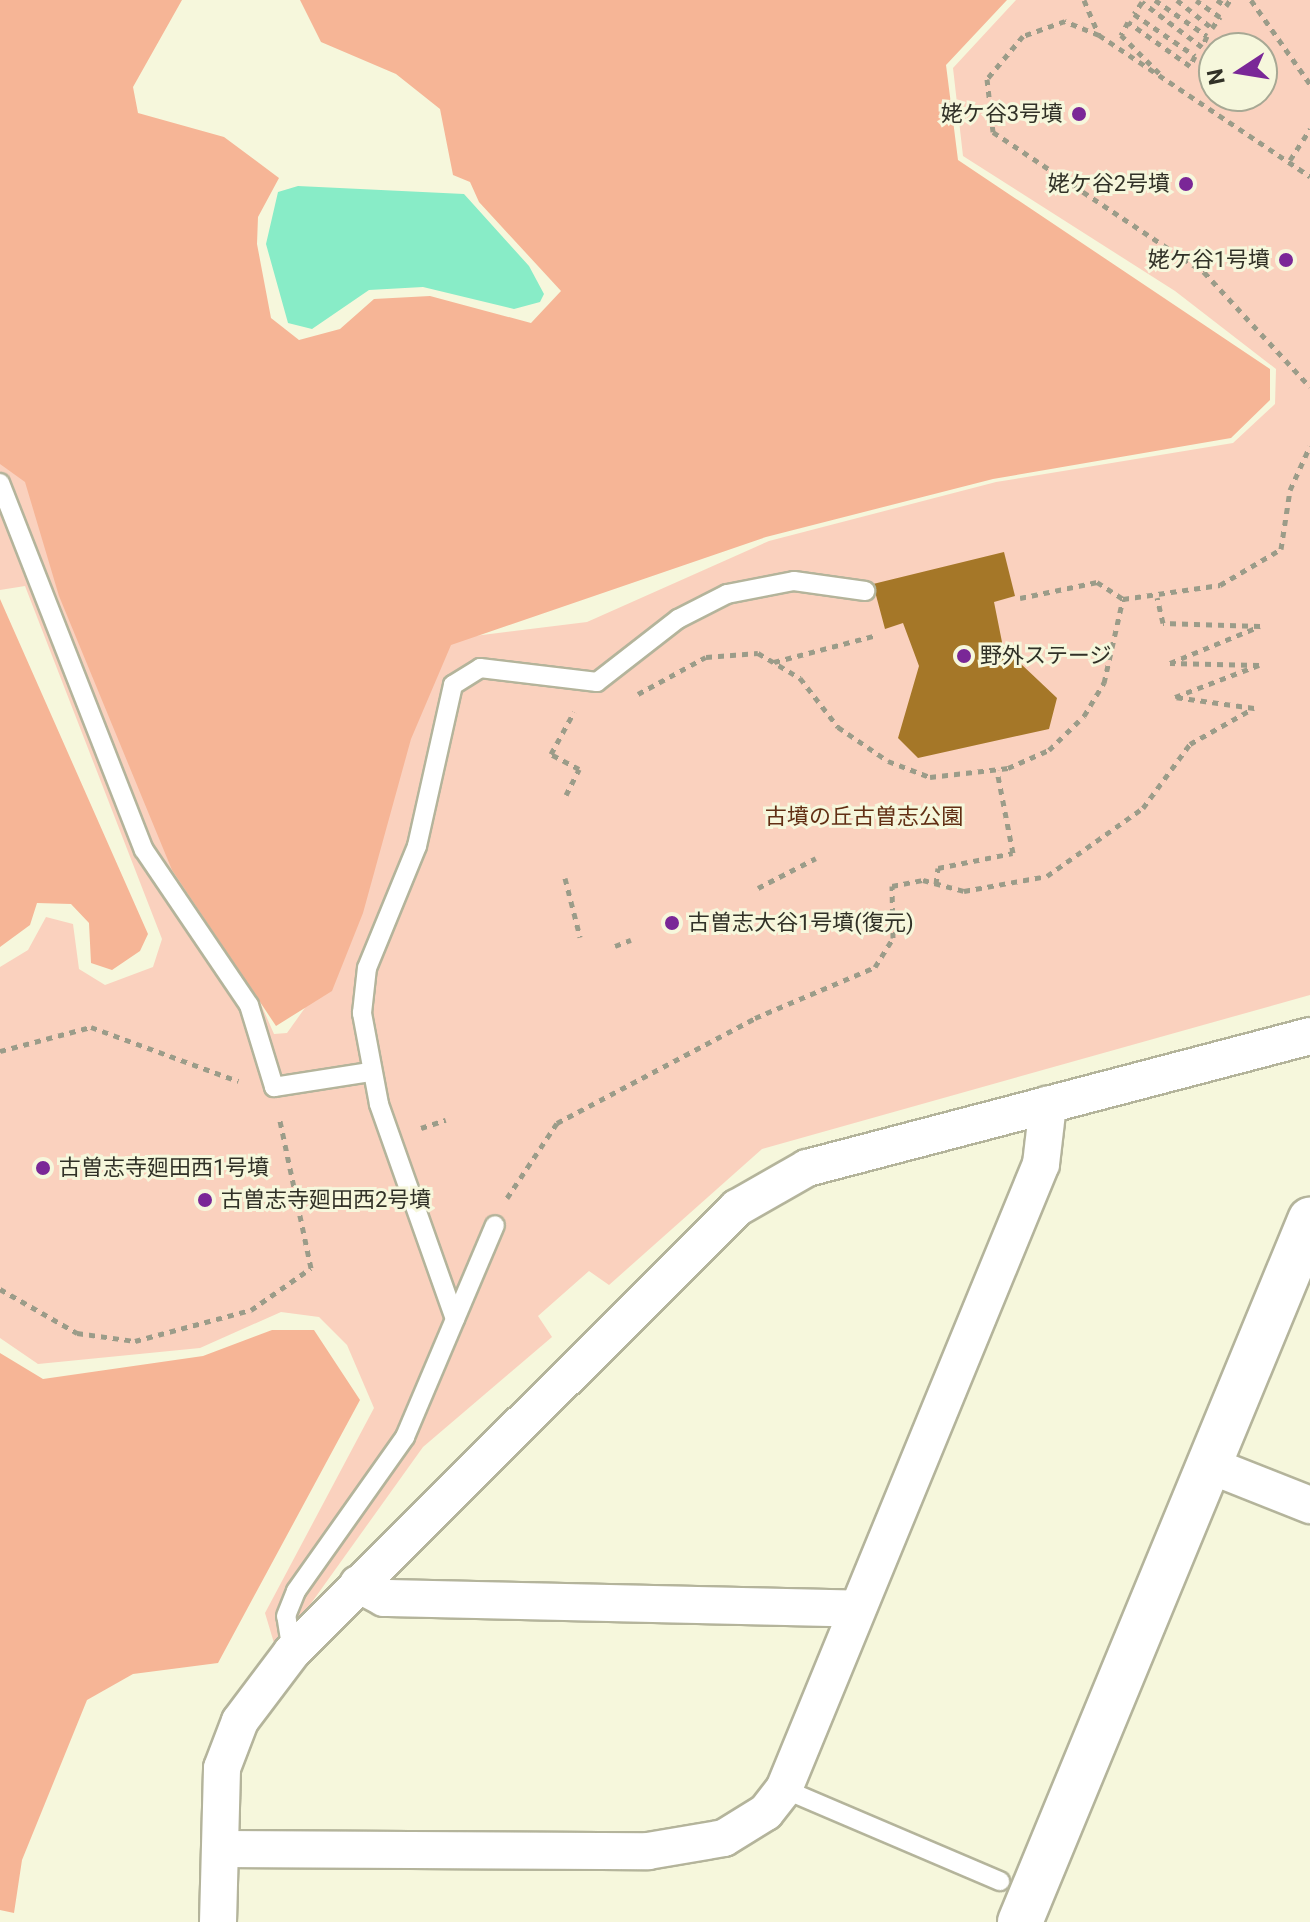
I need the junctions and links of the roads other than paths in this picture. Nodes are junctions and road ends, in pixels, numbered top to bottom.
1 (0, 483) edge
2 (865, 591) dead end
3 (1310, 1036) edge
4 (370, 1072) junction
5 (1048, 1104) junction
6 (1310, 1220) edge
7 (495, 1225) road end
8 (455, 1319) junction
9 (1209, 1465) junction
10 (1310, 1505) edge
11 (358, 1584) junction
12 (856, 1609) junction
13 (292, 1652) junction
14 (784, 1789) junction
15 (220, 1849) junction
16 (1000, 1881) dead end
17 (218, 1922) edge
18 (1020, 1922) edge

1 - 4 lane
2 - 4 lane
3 - 5 street
4 - 8 lane
5 - 11 street
5 - 12 street
6 - 9 street
7 - 8 lane
8 - 13 lane
9 - 10 street
9 - 18 street
11 - 12 street
11 - 13 street
12 - 14 street
13 - 15 street
14 - 15 street
14 - 16 lane
15 - 17 street

